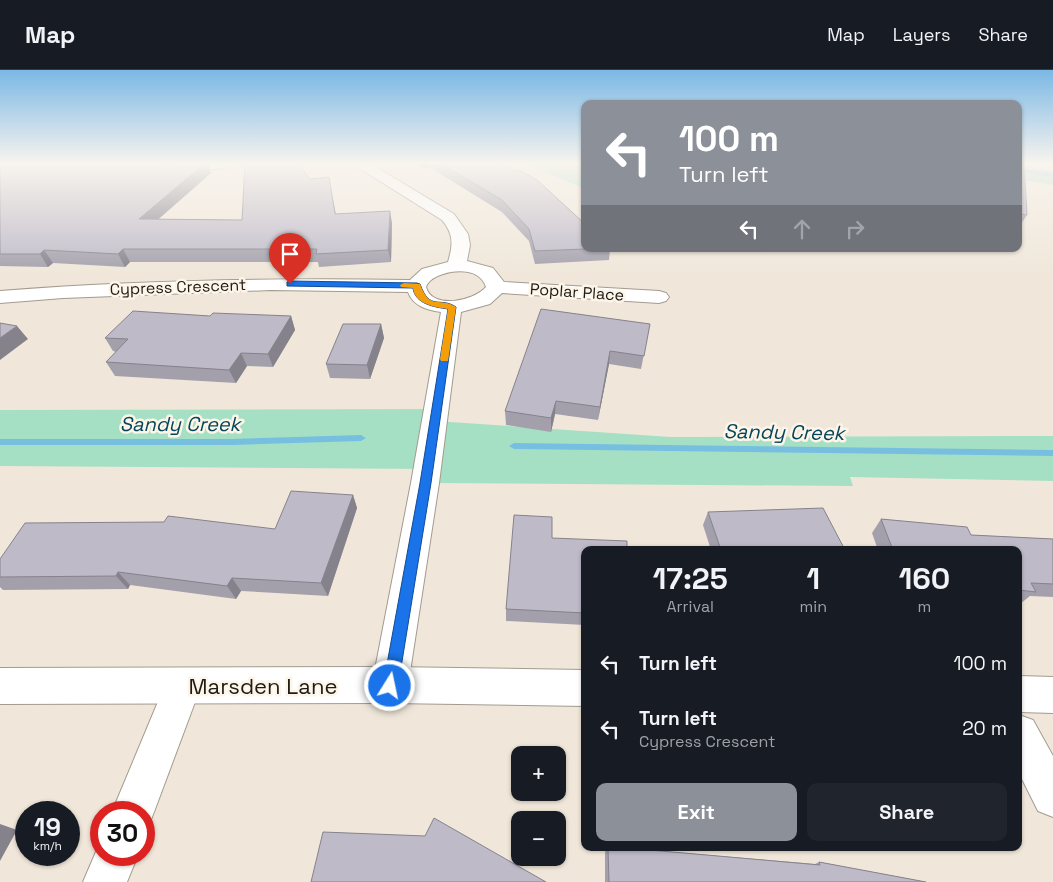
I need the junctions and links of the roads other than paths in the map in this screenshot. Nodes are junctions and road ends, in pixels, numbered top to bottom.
1 (425, 201) edge
2 (456, 266) junction
3 (417, 286) junction
4 (496, 287) junction
5 (0, 297) edge
6 (659, 297) dead end
7 (452, 307) junction
8 (0, 686) edge
9 (183, 686) junction
10 (390, 686) junction
11 (581, 688) edge
12 (1022, 694) edge
13 (1053, 695) edge
14 (1022, 739) edge
15 (1053, 796) edge
16 (137, 801) edge
17 (112, 866) edge
18 (105, 882) edge

1 - 2 street
2 - 3 street
2 - 4 street
3 - 5 street, Cypress Crescent
3 - 7 street
4 - 6 street, Poplar Place
4 - 7 street
7 - 10 street
8 - 9 street, Marsden Lane
9 - 10 street, Marsden Lane
9 - 16 street
10 - 11 street, Marsden Lane
12 - 13 street
14 - 15 street
17 - 18 street

